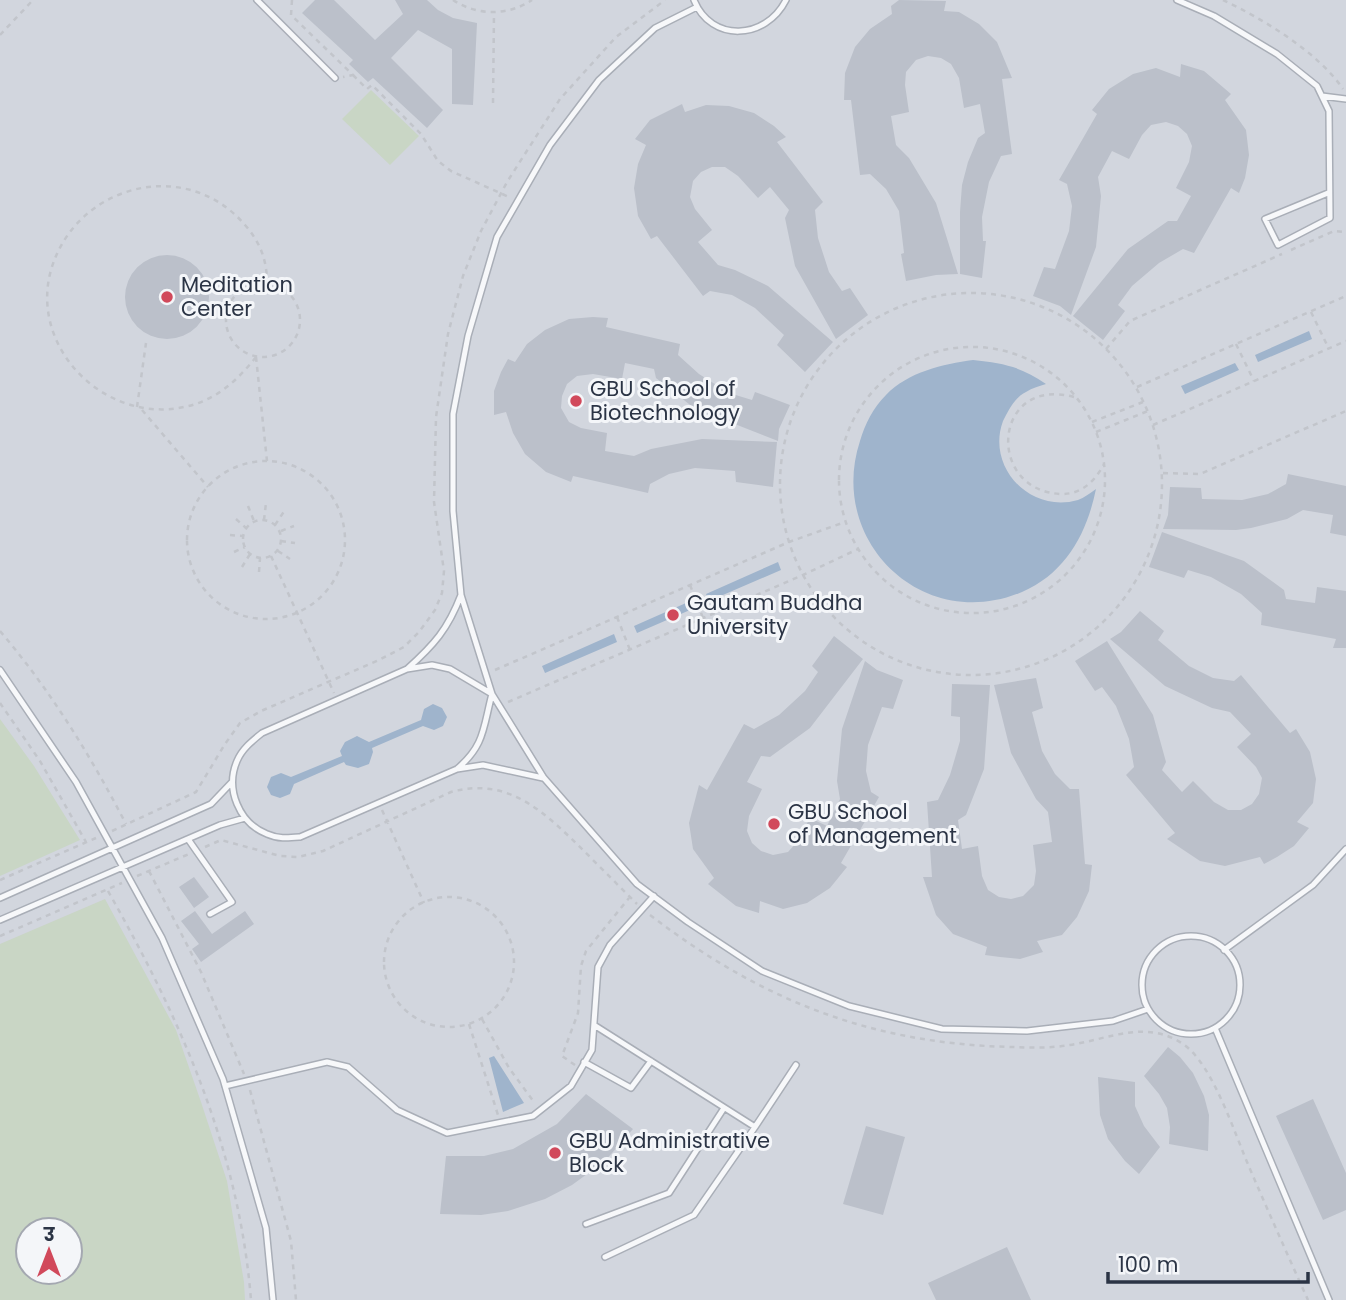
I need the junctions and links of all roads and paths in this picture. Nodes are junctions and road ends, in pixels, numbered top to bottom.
1 (33, 0) edge
2 (257, 0) edge
3 (292, 0) edge
4 (453, 0) edge
5 (532, 0) edge
6 (665, 0) edge
7 (786, 0) edge
8 (1177, 0) edge
9 (1223, 0) edge
10 (696, 3) edge
11 (494, 13) junction
12 (0, 34) edge
13 (353, 75) junction
14 (335, 78) joint
15 (1346, 93) edge
16 (1322, 96) junction
17 (1346, 99) edge
18 (493, 103) dead end
19 (501, 193) junction
20 (1328, 193) junction
21 (517, 201) junction
22 (1346, 232) edge
23 (267, 283) junction
24 (1346, 296) edge
25 (211, 307) dead end
26 (227, 310) junction
27 (1311, 312) junction
28 (1346, 341) edge
29 (146, 343) dead end
30 (1236, 344) junction
31 (1105, 349) junction
32 (1329, 349) junction
33 (256, 357) junction
34 (1254, 381) junction
35 (1136, 388) junction
36 (1076, 398) junction
37 (1143, 402) junction
38 (139, 407) junction
39 (1147, 411) junction
40 (1346, 411) edge
41 (1092, 422) junction
42 (1153, 425) junction
43 (1096, 432) junction
44 (267, 461) junction
45 (1104, 464) junction
46 (1162, 473) junction
47 (208, 487) junction
48 (266, 503) dead end
49 (248, 506) dead end
50 (285, 509) dead end
51 (236, 520) dead end
52 (264, 520) junction
53 (254, 522) junction
54 (845, 522) junction
55 (275, 525) junction
56 (294, 526) dead end
57 (246, 528) junction
58 (280, 532) junction
59 (230, 535) dead end
60 (243, 536) junction
61 (281, 541) junction
62 (789, 542) junction
63 (295, 543) dead end
64 (245, 547) junction
65 (858, 549) junction
66 (277, 551) junction
67 (234, 552) dead end
68 (250, 554) junction
69 (271, 556) junction
70 (260, 558) junction
71 (290, 559) dead end
72 (242, 567) dead end
73 (259, 572) dead end
74 (803, 575) junction
75 (690, 585) junction
76 (461, 594) junction
77 (298, 612) junction
78 (617, 617) junction
79 (703, 618) junction
80 (0, 631) edge
81 (630, 650) junction
82 (407, 669) junction
83 (0, 670) edge
84 (486, 674) junction
85 (329, 681) junction
86 (492, 694) junction
87 (337, 700) junction
88 (0, 703) edge
89 (499, 706) junction
90 (457, 769) junction
91 (544, 778) junction
92 (232, 782) junction
93 (379, 804) junction
94 (245, 818) junction
95 (126, 824) junction
96 (104, 834) junction
97 (188, 839) junction
98 (86, 842) junction
99 (112, 848) junction
100 (1346, 849) edge
101 (123, 867) junction
102 (130, 879) junction
103 (0, 880) edge
104 (107, 890) junction
105 (654, 896) junction
106 (0, 898) edge
107 (424, 903) junction
108 (210, 914) dead end
109 (0, 920) edge
110 (0, 936) edge
111 (1224, 950) junction
112 (1147, 1009) junction
113 (482, 1019) junction
114 (469, 1024) junction
115 (594, 1025) junction
116 (1215, 1028) junction
117 (651, 1061) junction
118 (584, 1062) junction
119 (796, 1065) dead end
120 (225, 1086) junction
121 (724, 1108) junction
122 (540, 1111) junction
123 (500, 1124) junction
124 (755, 1127) junction
125 (586, 1224) dead end
126 (604, 1256) dead end
127 (251, 1300) edge
128 (273, 1300) edge
129 (1329, 1300) edge

1 - 12 path
2 - 14 lane
3 - 13 path
4 - 11 path
5 - 11 path
6 - 19 path
7 - 10 lane
8 - 16 lane
9 - 15 path
10 - 21 lane
11 - 18 path
13 - 14 path
13 - 19 path
16 - 17 lane
16 - 20 lane
19 - 21 path
19 - 85 path
20 - 20 lane
21 - 76 lane
22 - 31 path
23 - 26 path
23 - 33 path
23 - 38 path
24 - 27 path
25 - 26 path
26 - 33 path
27 - 30 path
27 - 32 path
28 - 32 path
29 - 38 path
30 - 34 path
30 - 35 path
31 - 35 path
31 - 62 path
32 - 34 path
33 - 38 path
33 - 44 path
34 - 42 path
35 - 37 path
36 - 41 path
36 - 45 path
36 - 54 path
37 - 39 path
37 - 41 path
38 - 47 path
39 - 42 path
39 - 43 path
40 - 46 path
41 - 43 path
42 - 46 path
43 - 45 path
44 - 47 path
44 - 77 path
45 - 65 path
46 - 74 path
47 - 77 path
48 - 52 path
49 - 53 path
50 - 55 path
51 - 57 path
52 - 53 path
52 - 55 path
53 - 57 path
54 - 62 path
54 - 65 path
55 - 58 path
56 - 58 path
57 - 60 path
58 - 61 path
59 - 60 path
60 - 64 path
61 - 63 path
61 - 66 path
62 - 74 path
62 - 75 path
64 - 67 path
64 - 68 path
65 - 74 path
66 - 69 path
66 - 71 path
68 - 70 path
68 - 72 path
69 - 70 path
69 - 77 path
70 - 73 path
74 - 79 path
75 - 78 path
75 - 79 path
76 - 82 lane
76 - 84 lane
77 - 85 path
78 - 81 path
78 - 84 path
79 - 81 path
80 - 95 path
81 - 89 path
82 - 86 lane
82 - 87 lane
83 - 96 lane
84 - 86 lane
85 - 87 path
85 - 95 path
86 - 89 lane
86 - 90 lane
87 - 92 lane
88 - 98 path
89 - 91 lane
90 - 91 lane
90 - 93 lane
91 - 105 lane
92 - 94 lane
92 - 99 lane
93 - 94 lane
93 - 107 path
94 - 97 lane
95 - 96 path
96 - 98 path
96 - 99 lane
97 - 101 lane
97 - 108 lane
98 - 103 path
99 - 101 lane
99 - 106 lane
100 - 111 lane
101 - 102 lane
101 - 109 lane
102 - 104 path
102 - 120 lane
104 - 110 path
104 - 127 path
105 - 112 lane
105 - 115 lane
107 - 113 path
107 - 114 path
111 - 112 lane
111 - 116 lane
112 - 116 lane
113 - 114 path
113 - 122 path
114 - 123 path
115 - 117 lane
115 - 118 lane
116 - 129 lane
117 - 118 lane
117 - 121 lane
118 - 122 lane
119 - 124 lane
120 - 123 lane
120 - 128 lane
121 - 124 lane
121 - 125 lane
122 - 123 lane
124 - 126 lane

